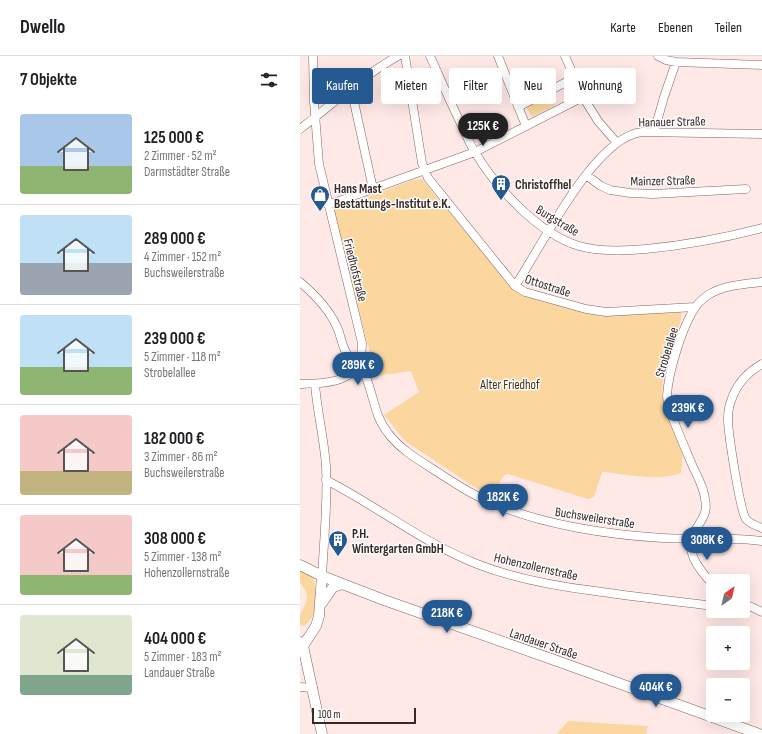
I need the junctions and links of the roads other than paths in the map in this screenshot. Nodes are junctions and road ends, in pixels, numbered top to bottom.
1 (313, 56) edge
2 (398, 56) edge
3 (406, 56) edge
4 (430, 56) edge
5 (498, 56) edge
6 (564, 56) edge
7 (658, 56) edge
8 (714, 60) edge
9 (676, 62) junction
10 (762, 65) edge
11 (569, 68) edge
12 (373, 71) edge
13 (564, 83) edge
14 (332, 104) edge
15 (355, 104) edge
16 (569, 104) edge
17 (587, 104) edge
18 (518, 108) junction
19 (315, 118) junction
20 (526, 126) junction
21 (300, 129) edge
22 (654, 132) junction
23 (762, 134) edge
24 (617, 143) junction
25 (475, 152) junction
26 (424, 171) junction
27 (586, 175) junction
28 (374, 189) junction
29 (746, 189) dead end
30 (328, 205) junction
31 (762, 228) edge
32 (549, 231) junction
33 (300, 282) edge
34 (762, 282) edge
35 (515, 286) junction
36 (695, 307) junction
37 (762, 364) edge
38 (357, 366) junction
39 (300, 384) edge
40 (315, 384) junction
41 (326, 480) junction
42 (762, 528) edge
43 (691, 539) junction
44 (762, 541) edge
45 (300, 565) edge
46 (706, 575) edge
47 (322, 576) junction
48 (343, 584) junction
49 (706, 605) edge
50 (320, 606) junction
51 (750, 607) edge
52 (762, 612) edge
53 (312, 633) junction
54 (300, 634) edge
55 (301, 645) edge
56 (300, 688) edge
57 (313, 688) junction
58 (322, 734) edge
59 (759, 734) edge

1 - 19 street, Friedhofstraße
2 - 12 street
3 - 26 street
4 - 25 street, Burgstraße
5 - 18 street
6 - 11 street
7 - 9 street
8 - 9 street
8 - 10 street
9 - 22 street
13 - 18 street
14 - 19 street
15 - 28 street
16 - 20 street
17 - 24 street
18 - 20 street
19 - 21 street
19 - 30 street, Friedhofstraße
20 - 25 street
22 - 23 street, Hanauer Straße
22 - 24 street, Hanauer Straße
24 - 27 street, Hanauer Straße
25 - 26 street
25 - 32 street, Burgstraße
26 - 28 street
26 - 35 street, Ottostraße
27 - 29 street, Mainzer Straße
27 - 32 street, Hanauer Straße
28 - 30 street
30 - 38 street, Friedhofstraße
31 - 32 street, Burgstraße
32 - 35 street, Hanauer Straße
33 - 38 street, Buchsweilerstraße
34 - 36 street, Strobelallee
35 - 36 street, Ottostraße
36 - 43 street, Strobelallee
37 - 42 street
38 - 40 street
38 - 43 street, Buchsweilerstraße
39 - 40 street
40 - 41 street
41 - 47 street
41 - 49 street, Hohenzollernstraße
43 - 44 street, Buchsweilerstraße
43 - 46 street
45 - 47 main road, Landauer Straße
47 - 48 main road, Landauer Straße
47 - 50 main road
48 - 50 main road
48 - 59 main road, Landauer Straße
50 - 53 main road
51 - 52 street
53 - 54 main road
53 - 55 main road
55 - 57 main road
56 - 57 street
57 - 58 main road

